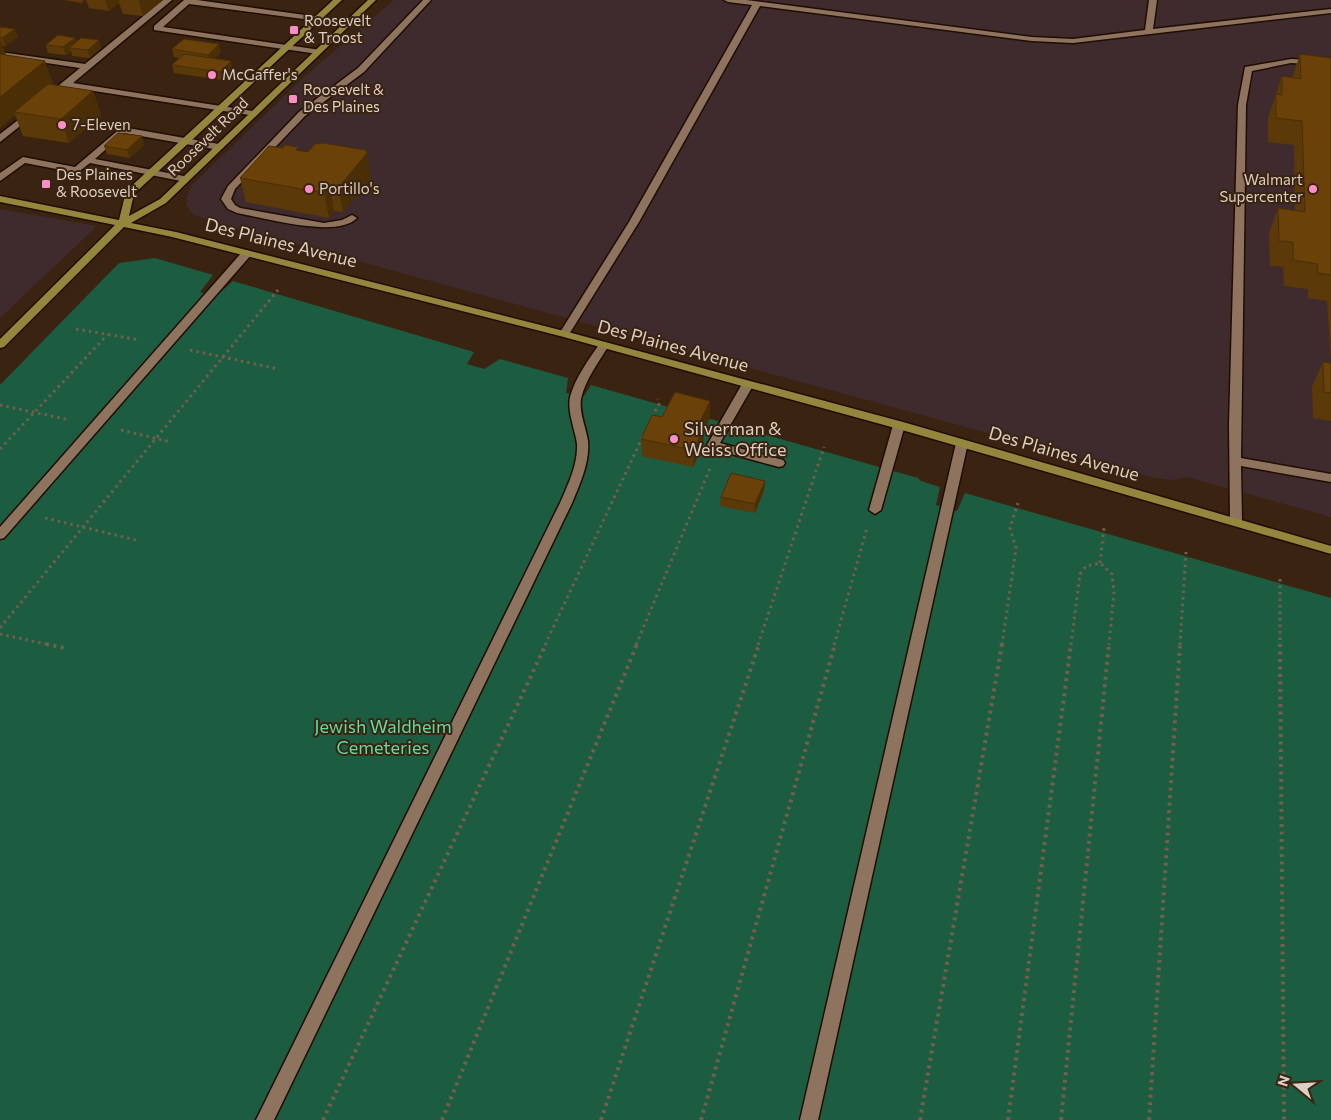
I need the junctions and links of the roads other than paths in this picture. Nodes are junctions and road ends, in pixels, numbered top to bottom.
1 (168, 0) edge
2 (338, 0) edge
3 (372, 0) edge
4 (427, 0) edge
5 (728, 0) edge
6 (1153, 0) edge
7 (757, 4) junction
8 (1331, 11) edge
9 (318, 19) junction
10 (349, 23) junction
11 (1149, 34) junction
12 (287, 47) junction
13 (318, 52) junction
14 (0, 54) edge
15 (1331, 63) edge
16 (87, 67) junction
17 (66, 84) junction
18 (44, 103) edge
19 (36, 109) edge
20 (220, 109) junction
21 (253, 114) junction
22 (0, 139) edge
23 (186, 141) junction
24 (219, 147) junction
25 (88, 160) junction
26 (152, 172) junction
27 (0, 178) edge
28 (186, 179) junction
29 (0, 199) edge
30 (352, 218) dead end
31 (122, 224) junction
32 (247, 252) junction
33 (564, 334) junction
34 (0, 345) edge
35 (604, 346) junction
36 (748, 384) junction
37 (899, 424) junction
38 (962, 443) junction
39 (1236, 461) junction
40 (779, 462) dead end
41 (1331, 478) edge
42 (875, 510) road end
43 (1236, 521) junction
44 (0, 535) edge
45 (1331, 550) edge
46 (265, 1120) edge
47 (809, 1120) edge

1 - 16 lane
2 - 9 main road, Roosevelt Road
3 - 10 main road, Roosevelt Road
4 - 30 lane
5 - 7 lane
6 - 11 lane
7 - 11 lane
7 - 33 lane
8 - 11 lane
9 - 10 lane
9 - 12 main road, Roosevelt Road
9 - 12 lane
10 - 13 main road, Roosevelt Road
12 - 13 lane
12 - 20 main road, Roosevelt Road
13 - 21 main road, Roosevelt Road
14 - 16 lane
15 - 39 lane
16 - 17 lane
17 - 18 lane
17 - 20 lane
19 - 22 lane
20 - 21 lane
20 - 23 main road, Roosevelt Road
21 - 24 main road, Roosevelt Road
23 - 24 lane
23 - 25 lane
23 - 26 main road, Roosevelt Road
24 - 28 main road, Roosevelt Road
25 - 26 lane
25 - 27 lane
26 - 28 lane
26 - 31 main road, Roosevelt Road
28 - 31 main road, Roosevelt Road
29 - 31 main road, Des Plaines Avenue
31 - 32 main road, Des Plaines Avenue
31 - 34 main road, Roosevelt Road
32 - 33 main road, Des Plaines Avenue
32 - 44 lane
33 - 35 main road, Des Plaines Avenue
35 - 36 main road, Des Plaines Avenue
35 - 46 lane
36 - 37 main road, Des Plaines Avenue
36 - 40 lane
37 - 38 main road, Des Plaines Avenue
37 - 42 lane
38 - 43 main road, Des Plaines Avenue
38 - 47 lane
39 - 41 lane
39 - 43 lane
43 - 45 main road, Des Plaines Avenue

